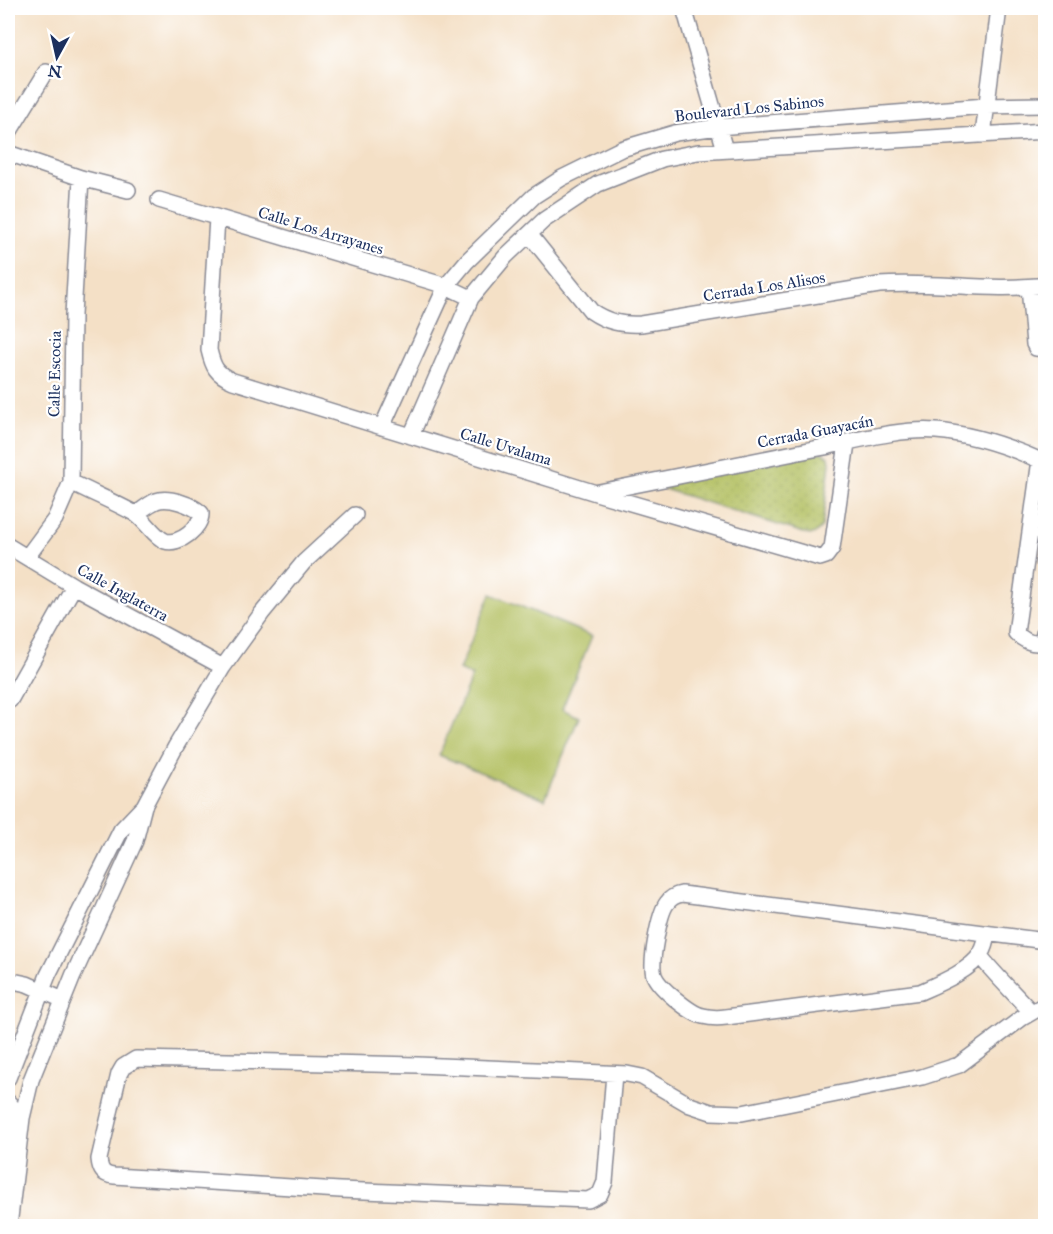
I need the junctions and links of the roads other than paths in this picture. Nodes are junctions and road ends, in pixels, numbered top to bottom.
1 (684, 8) edge
2 (999, 8) edge
3 (46, 72) dead end
4 (1046, 105) edge
5 (986, 106) junction
6 (718, 127) junction
7 (1046, 131) edge
8 (8, 134) edge
9 (983, 135) junction
10 (725, 150) junction
11 (8, 153) edge
12 (81, 178) junction
13 (128, 190) dead end
14 (159, 200) dead end
15 (217, 218) junction
16 (529, 234) junction
17 (1046, 285) edge
18 (446, 286) junction
19 (1029, 287) junction
20 (471, 298) junction
21 (1046, 349) edge
22 (382, 427) junction
23 (411, 436) junction
24 (847, 443) junction
25 (1043, 461) edge
26 (71, 483) junction
27 (596, 492) junction
28 (136, 514) dead end
29 (355, 515) dead end
30 (8, 546) edge
31 (27, 557) junction
32 (74, 586) junction
33 (1046, 626) edge
34 (223, 667) junction
35 (10, 700) dead end
36 (144, 806) junction
37 (987, 934) junction
38 (1046, 941) edge
39 (980, 956) junction
40 (8, 980) edge
41 (42, 991) junction
42 (63, 1000) junction
43 (1046, 1004) edge
44 (1026, 1015) junction
45 (614, 1074) junction
46 (8, 1078) edge
47 (8, 1102) edge
48 (22, 1118) junction
49 (9, 1227) edge

1 - 6 street
2 - 5 street
3 - 8 street
4 - 5 street, Boulevard Los Sabinos
5 - 6 street, Boulevard Los Sabinos
5 - 9 street
6 - 10 street
6 - 18 street, Boulevard Los Sabinos
7 - 9 street
9 - 10 street
10 - 16 street
11 - 12 street
12 - 13 street
12 - 26 street, Calle Escocia
14 - 15 street, Calle Los Arrayanes
15 - 18 street, Calle Los Arrayanes
15 - 22 street, Calle Uvalama
16 - 19 street, Cerrada Los Alisos
16 - 20 street
17 - 19 street, Cerrada Los Alisos
18 - 20 street, Calle Los Arrayanes
18 - 22 street, Boulevard Los Sabinos
19 - 21 street
20 - 23 street
22 - 23 street, Calle Uvalama
23 - 27 street, Calle Uvalama
24 - 25 street, Cerrada Guayacán
24 - 27 street, Cerrada Guayacán
24 - 27 street, Calle Uvalama
25 - 33 street, Cerrada Guayacán
26 - 28 street
26 - 31 street, Calle Escocia
29 - 34 street
30 - 31 street, Calle Inglaterra
31 - 32 street, Calle Inglaterra
32 - 34 street, Calle Inglaterra
32 - 35 street
34 - 36 street
36 - 41 street
36 - 42 street
37 - 38 street
37 - 39 street
37 - 39 street
39 - 44 street
40 - 41 street
41 - 42 street
41 - 46 street
42 - 48 street
43 - 44 street
44 - 45 street
45 - 45 street
47 - 48 street
48 - 49 street

